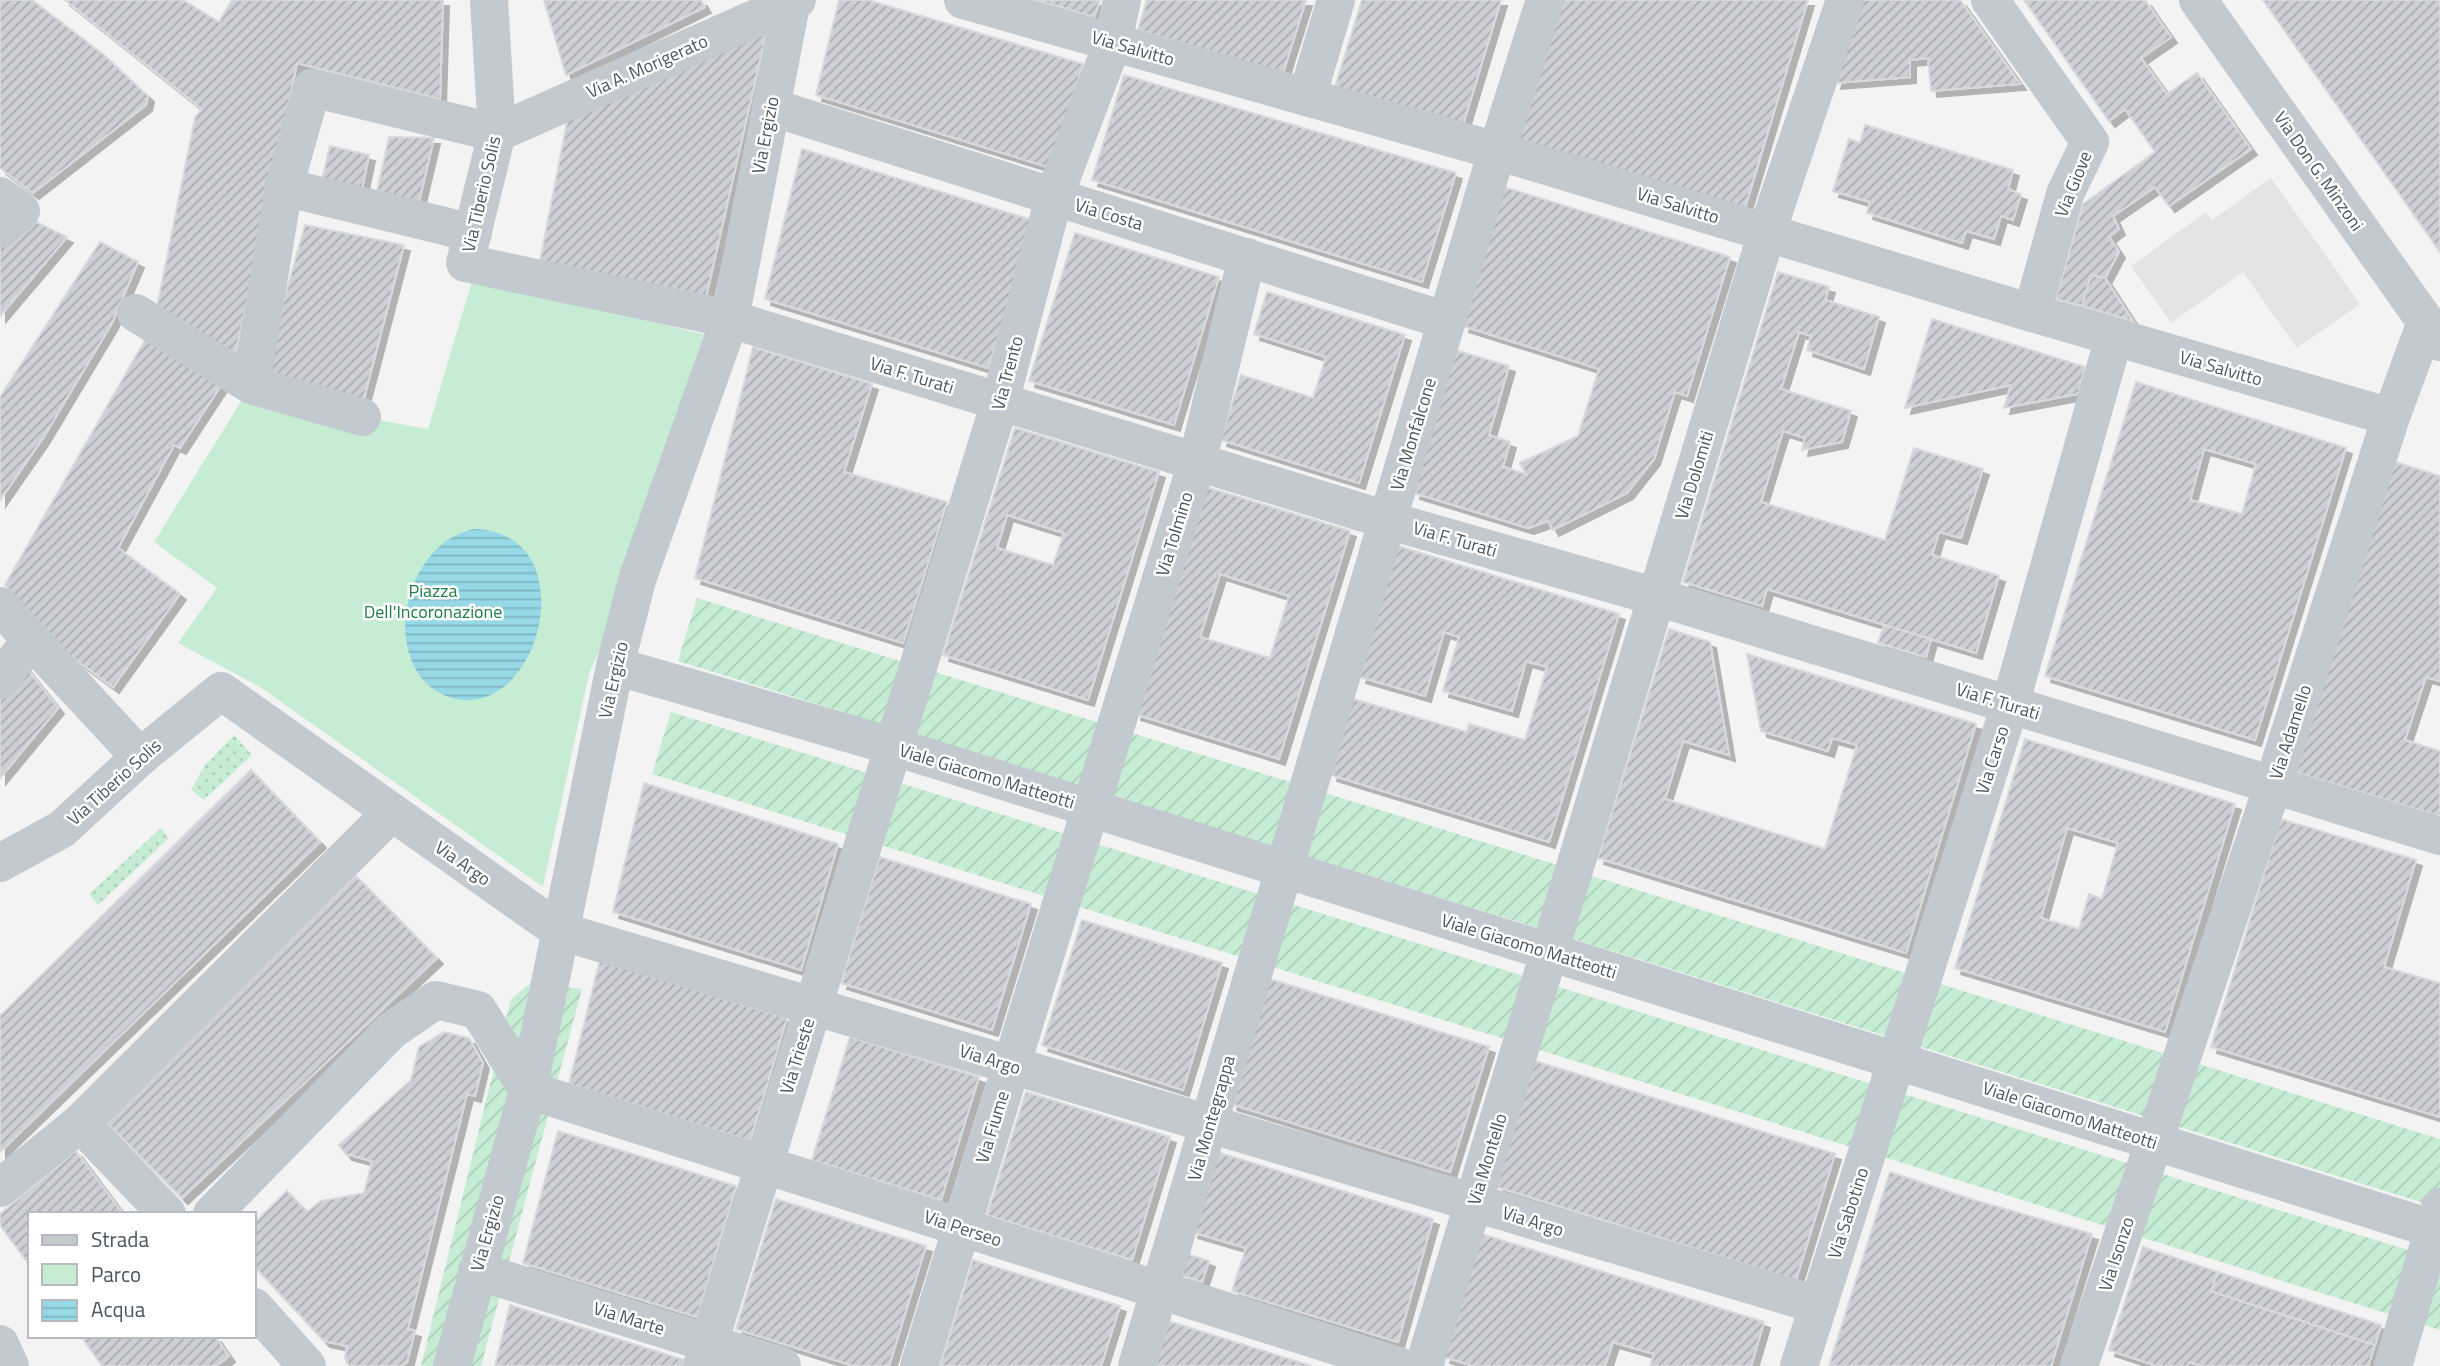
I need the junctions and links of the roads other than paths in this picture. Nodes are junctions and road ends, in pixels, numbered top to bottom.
1 (489, 0) edge
2 (963, 0) edge
3 (1122, 0) edge
4 (1336, 0) edge
5 (1545, 0) edge
6 (1845, 0) edge
7 (1990, 0) edge
8 (2198, 0) edge
9 (793, 1) edge
10 (742, 11) edge
11 (1113, 42) junction
12 (1307, 97) junction
13 (771, 107) junction
14 (497, 133) junction
15 (1497, 151) junction
16 (284, 187) junction
17 (0, 196) edge
18 (1055, 197) junction
19 (0, 229) edge
20 (1767, 232) junction
21 (469, 248) junction
22 (1247, 257) junction
23 (136, 313) dead end
24 (2032, 313) junction
25 (730, 319) junction
26 (1447, 321) junction
27 (2433, 332) edge
28 (2114, 337) junction
29 (251, 385) junction
30 (1000, 402) junction
31 (362, 417) dead end
32 (2391, 417) junction
33 (1197, 462) junction
34 (1387, 520) junction
35 (1657, 597) junction
36 (0, 606) edge
37 (31, 640) junction
38 (615, 666) junction
39 (0, 680) edge
40 (221, 691) joint
41 (2010, 705) junction
42 (892, 746) junction
43 (140, 757) junction
44 (2273, 785) junction
45 (1089, 808) junction
46 (392, 812) junction
47 (2440, 836) edge
48 (0, 863) edge
49 (1284, 869) junction
50 (560, 932) junction
51 (1550, 953) junction
52 (813, 1006) junction
53 (1896, 1060) junction
54 (1011, 1065) junction
55 (528, 1090) junction
56 (80, 1123) junction
57 (1209, 1124) junction
58 (2152, 1141) junction
59 (764, 1165) junction
60 (0, 1188) edge
61 (1474, 1203) junction
62 (165, 1212) edge
63 (214, 1212) edge
64 (2438, 1222) edge
65 (961, 1227) junction
66 (477, 1270) junction
67 (1160, 1290) junction
68 (1818, 1305) junction
69 (256, 1309) edge
70 (0, 1344) edge
71 (705, 1355) edge
72 (10, 1366) edge
73 (307, 1366) edge
74 (452, 1366) edge
75 (782, 1366) edge
76 (919, 1366) edge
77 (1137, 1366) edge
78 (1399, 1366) edge
79 (1424, 1366) edge
80 (1799, 1366) edge
81 (2079, 1366) edge
82 (2393, 1366) edge

1 - 14 street, Via Tiberio Solis
2 - 11 street, Via Salvitto
3 - 11 street, Via Trento
4 - 12 street
5 - 15 street, Via Monfalcone
6 - 20 street, Via Dolomiti
7 - 24 street, Via Giove
8 - 27 street, Via Don G. Minzoni
9 - 10 street, Via A. Morigerato
9 - 13 street, Via Ergizio
10 - 14 street, Via A. Morigerato
11 - 12 street, Via Salvitto
11 - 18 street, Via Trento
12 - 15 street, Via Salvitto
13 - 18 street, Via Costa
13 - 25 street, Via Ergizio
14 - 16 street
14 - 21 street, Via Tiberio Solis
15 - 20 street, Via Salvitto
15 - 26 street, Via Monfalcone
16 - 21 street, Via F. Turati
16 - 29 street
17 - 19 street
18 - 22 street, Via Costa
18 - 30 street, Via Trento
20 - 24 street, Via Salvitto
20 - 35 street, Via Dolomiti
21 - 25 street, Via F. Turati
22 - 26 street, Via Costa
22 - 33 street, Via Tolmino
23 - 29 street
24 - 28 street, Via Salvitto
25 - 30 street, Via F. Turati
25 - 38 street, Via Ergizio
26 - 34 street, Via Monfalcone
27 - 32 street, Via Adamello
28 - 32 street, Via Salvitto
28 - 41 street, Via Carso
29 - 31 street
30 - 33 street, Via F. Turati
30 - 42 street, Via Trento
32 - 44 street, Via Adamello
33 - 34 street, Via F. Turati
33 - 45 street, Via Tolmino
34 - 35 street, Via F. Turati
34 - 49 street, Via Monfalcone
35 - 41 street, Via F. Turati
35 - 51 street, Via Dolomiti
36 - 37 street
37 - 39 street
37 - 43 street
38 - 42 street, Viale Giacomo Matteotti
38 - 50 street, Via Ergizio
40 - 43 street, Via Tiberio Solis
40 - 46 street, Via Argo
41 - 44 street, Via F. Turati
41 - 53 street, Via Carso
42 - 45 street, Viale Giacomo Matteotti
42 - 52 street, Via Trieste
43 - 48 street, Via Tiberio Solis
44 - 47 street, Via F. Turati
44 - 58 street, Via Adamello
45 - 49 street, Viale Giacomo Matteotti
45 - 54 street, Via Fiume
46 - 50 street, Via Argo
46 - 56 street
49 - 51 street, Viale Giacomo Matteotti
49 - 57 street, Via Montegrappa
50 - 52 street, Via Argo
50 - 55 street, Via Ergizio
51 - 53 street, Viale Giacomo Matteotti
51 - 61 street, Via Montello
52 - 54 street, Via Argo
52 - 59 street, Via Trieste
53 - 58 street, Viale Giacomo Matteotti
53 - 68 street, Via Sabotino
54 - 57 street, Via Argo
54 - 65 street, Via Fiume
55 - 59 street, Via Perseo
55 - 63 street
55 - 66 street, Via Ergizio
56 - 60 street
56 - 62 street
57 - 61 street, Via Argo
57 - 67 street, Via Montegrappa
58 - 64 street, Viale Giacomo Matteotti
58 - 81 street, Via Isonzo
59 - 65 street, Via Perseo
59 - 71 street, Via Trieste
61 - 68 street, Via Argo
61 - 79 street, Via Montello
64 - 82 street
65 - 67 street, Via Perseo
65 - 76 street, Via Fiume
66 - 71 street, Via Marte
66 - 74 street, Via Ergizio
67 - 77 street, Via Montegrappa
67 - 78 street, Via Perseo
68 - 80 street, Via Sabotino
69 - 73 street
70 - 72 street
71 - 75 street, Via Marte

